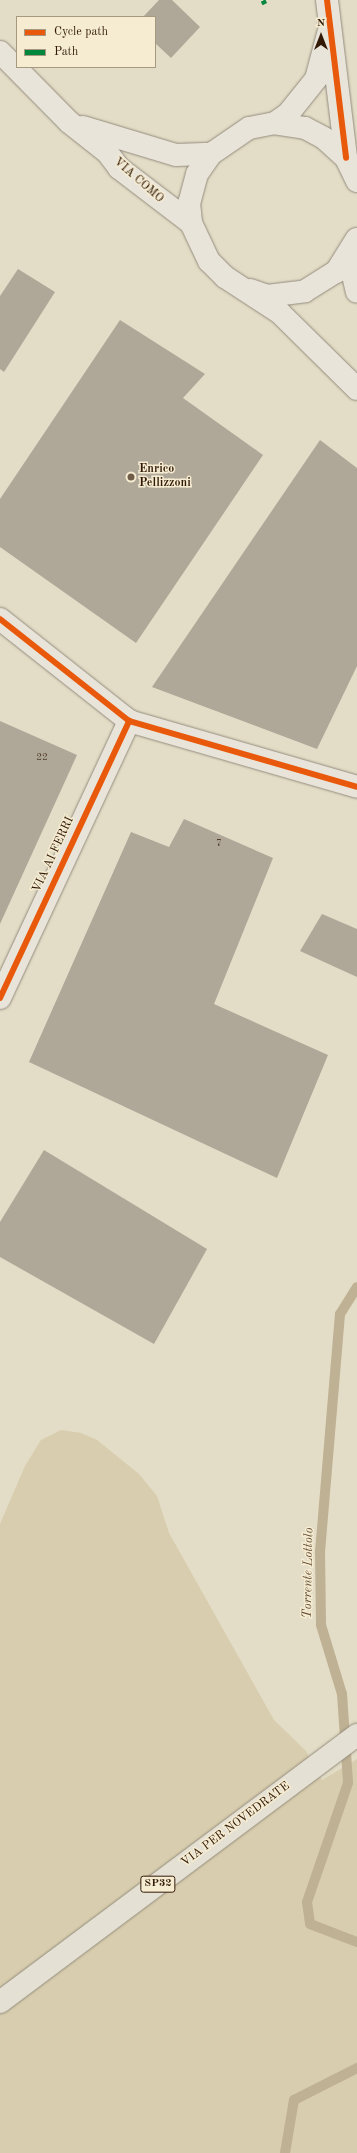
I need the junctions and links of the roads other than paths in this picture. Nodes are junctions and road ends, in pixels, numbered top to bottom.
1 (327, 0) edge
2 (331, 21) junction
3 (0, 52) edge
4 (69, 122) junction
5 (275, 123) junction
6 (211, 154) junction
7 (346, 158) junction
8 (357, 181) edge
9 (190, 223) junction
10 (355, 243) edge
11 (245, 289) junction
12 (357, 292) edge
13 (357, 389) edge
14 (0, 619) edge
15 (129, 721) junction
16 (357, 787) edge
17 (0, 998) edge
18 (357, 1729) edge
19 (352, 1740) edge
20 (0, 2002) edge

1 - 2 main road
2 - 5 main road
2 - 7 main road
3 - 4 main road, VIA COMO
4 - 6 main road, VIA COMO
4 - 9 main road, VIA COMO
5 - 6 main road
5 - 7 main road
6 - 9 main road
7 - 8 main road
9 - 11 main road
10 - 11 main road
10 - 12 main road
11 - 13 main road
14 - 15 main road
15 - 16 main road
15 - 17 main road, VIA AI FERRI
18 - 19 main road, VIA PER NOVEDRATE
19 - 20 main road, VIA PER NOVEDRATE / SP32

